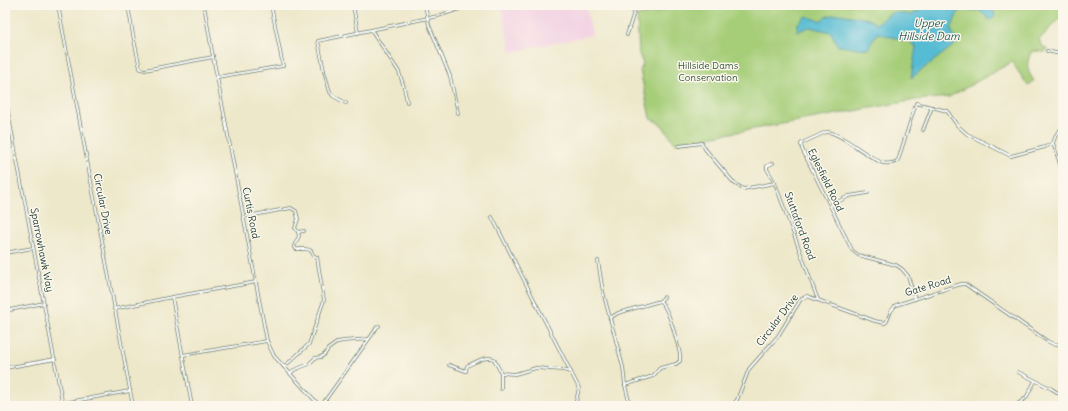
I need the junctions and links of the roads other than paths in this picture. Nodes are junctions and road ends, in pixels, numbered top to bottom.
1 (58, 5) edge
2 (128, 5) edge
3 (204, 5) edge
4 (271, 5) edge
5 (353, 5) edge
6 (425, 5) edge
7 (472, 5) edge
8 (636, 5) edge
9 (427, 18) junction
10 (372, 31) junction
11 (358, 33) junction
12 (627, 35) dead end
13 (1063, 47) edge
14 (1047, 51) dead end
15 (1060, 54) junction
16 (1063, 55) edge
17 (213, 57) junction
18 (217, 77) junction
19 (5, 96) edge
20 (407, 102) dead end
21 (346, 103) dead end
22 (932, 107) junction
23 (458, 113) dead end
24 (1063, 127) edge
25 (11, 129) junction
26 (923, 130) dead end
27 (5, 131) edge
28 (1053, 143) junction
29 (679, 146) dead end
30 (773, 163) dead end
31 (1063, 180) edge
32 (775, 183) junction
33 (868, 193) dead end
34 (830, 206) junction
35 (244, 217) junction
36 (492, 217) dead end
37 (304, 231) dead end
38 (298, 232) junction
39 (33, 248) junction
40 (5, 253) edge
41 (598, 261) dead end
42 (256, 282) junction
43 (172, 297) junction
44 (664, 297) dead end
45 (915, 299) junction
46 (818, 300) junction
47 (660, 301) junction
48 (44, 303) junction
49 (114, 309) junction
50 (5, 311) edge
51 (610, 318) junction
52 (379, 326) dead end
53 (369, 339) junction
54 (267, 341) junction
55 (1063, 343) edge
56 (183, 355) junction
57 (55, 359) junction
58 (449, 365) dead end
59 (284, 367) junction
60 (5, 368) edge
61 (571, 372) junction
62 (1018, 372) dead end
63 (291, 373) junction
64 (501, 373) junction
65 (1035, 381) junction
66 (625, 385) junction
67 (501, 389) dead end
68 (130, 391) junction
69 (1063, 396) edge
70 (63, 405) edge
71 (132, 406) edge
72 (192, 406) edge
73 (321, 406) edge
74 (575, 406) edge
75 (630, 406) edge
76 (732, 406) edge
77 (1015, 406) edge

1 - 49 street, Circular Drive
2 - 17 street
3 - 17 street, Curtis Road
4 - 18 street
5 - 11 street
6 - 9 street
7 - 9 street
8 - 12 street
9 - 10 street
9 - 23 street
10 - 11 street
10 - 20 street
11 - 21 street
13 - 15 street
14 - 15 street
15 - 16 street
17 - 18 street, Curtis Road
18 - 35 street, Curtis Road
19 - 25 street, Sparrowhawk Way
22 - 26 street
22 - 28 street
22 - 34 street, Eglesfield Road
24 - 28 street
25 - 27 street
25 - 39 street, Sparrowhawk Way
28 - 31 street
29 - 32 street
30 - 32 street, Stuttaford Road
32 - 46 street, Stuttaford Road
33 - 34 street
34 - 45 street, Eglesfield Road
35 - 38 street
35 - 42 street, Curtis Road
36 - 61 street
37 - 38 street
38 - 59 street
39 - 40 street
39 - 48 street, Sparrowhawk Way
41 - 51 street
42 - 43 street
42 - 54 street, Curtis Road
43 - 49 street
43 - 56 street
44 - 47 street
45 - 46 street, Gate Road
45 - 55 street, Gate Road
46 - 76 street, Circular Drive
47 - 51 street
47 - 66 street
48 - 50 street
48 - 57 street, Sparrowhawk Way
49 - 68 street, Circular Drive
51 - 66 street
52 - 53 street
53 - 63 street
53 - 73 street
54 - 56 street
54 - 59 street, Curtis Road
56 - 72 street
57 - 60 street
57 - 70 street, Sparrowhawk Way
58 - 64 street
59 - 63 street, Curtis Road
61 - 64 street
61 - 74 street
62 - 65 street
63 - 73 street, Curtis Road
64 - 67 street
65 - 69 street
65 - 77 street
66 - 75 street
68 - 70 street
68 - 71 street, Circular Drive

